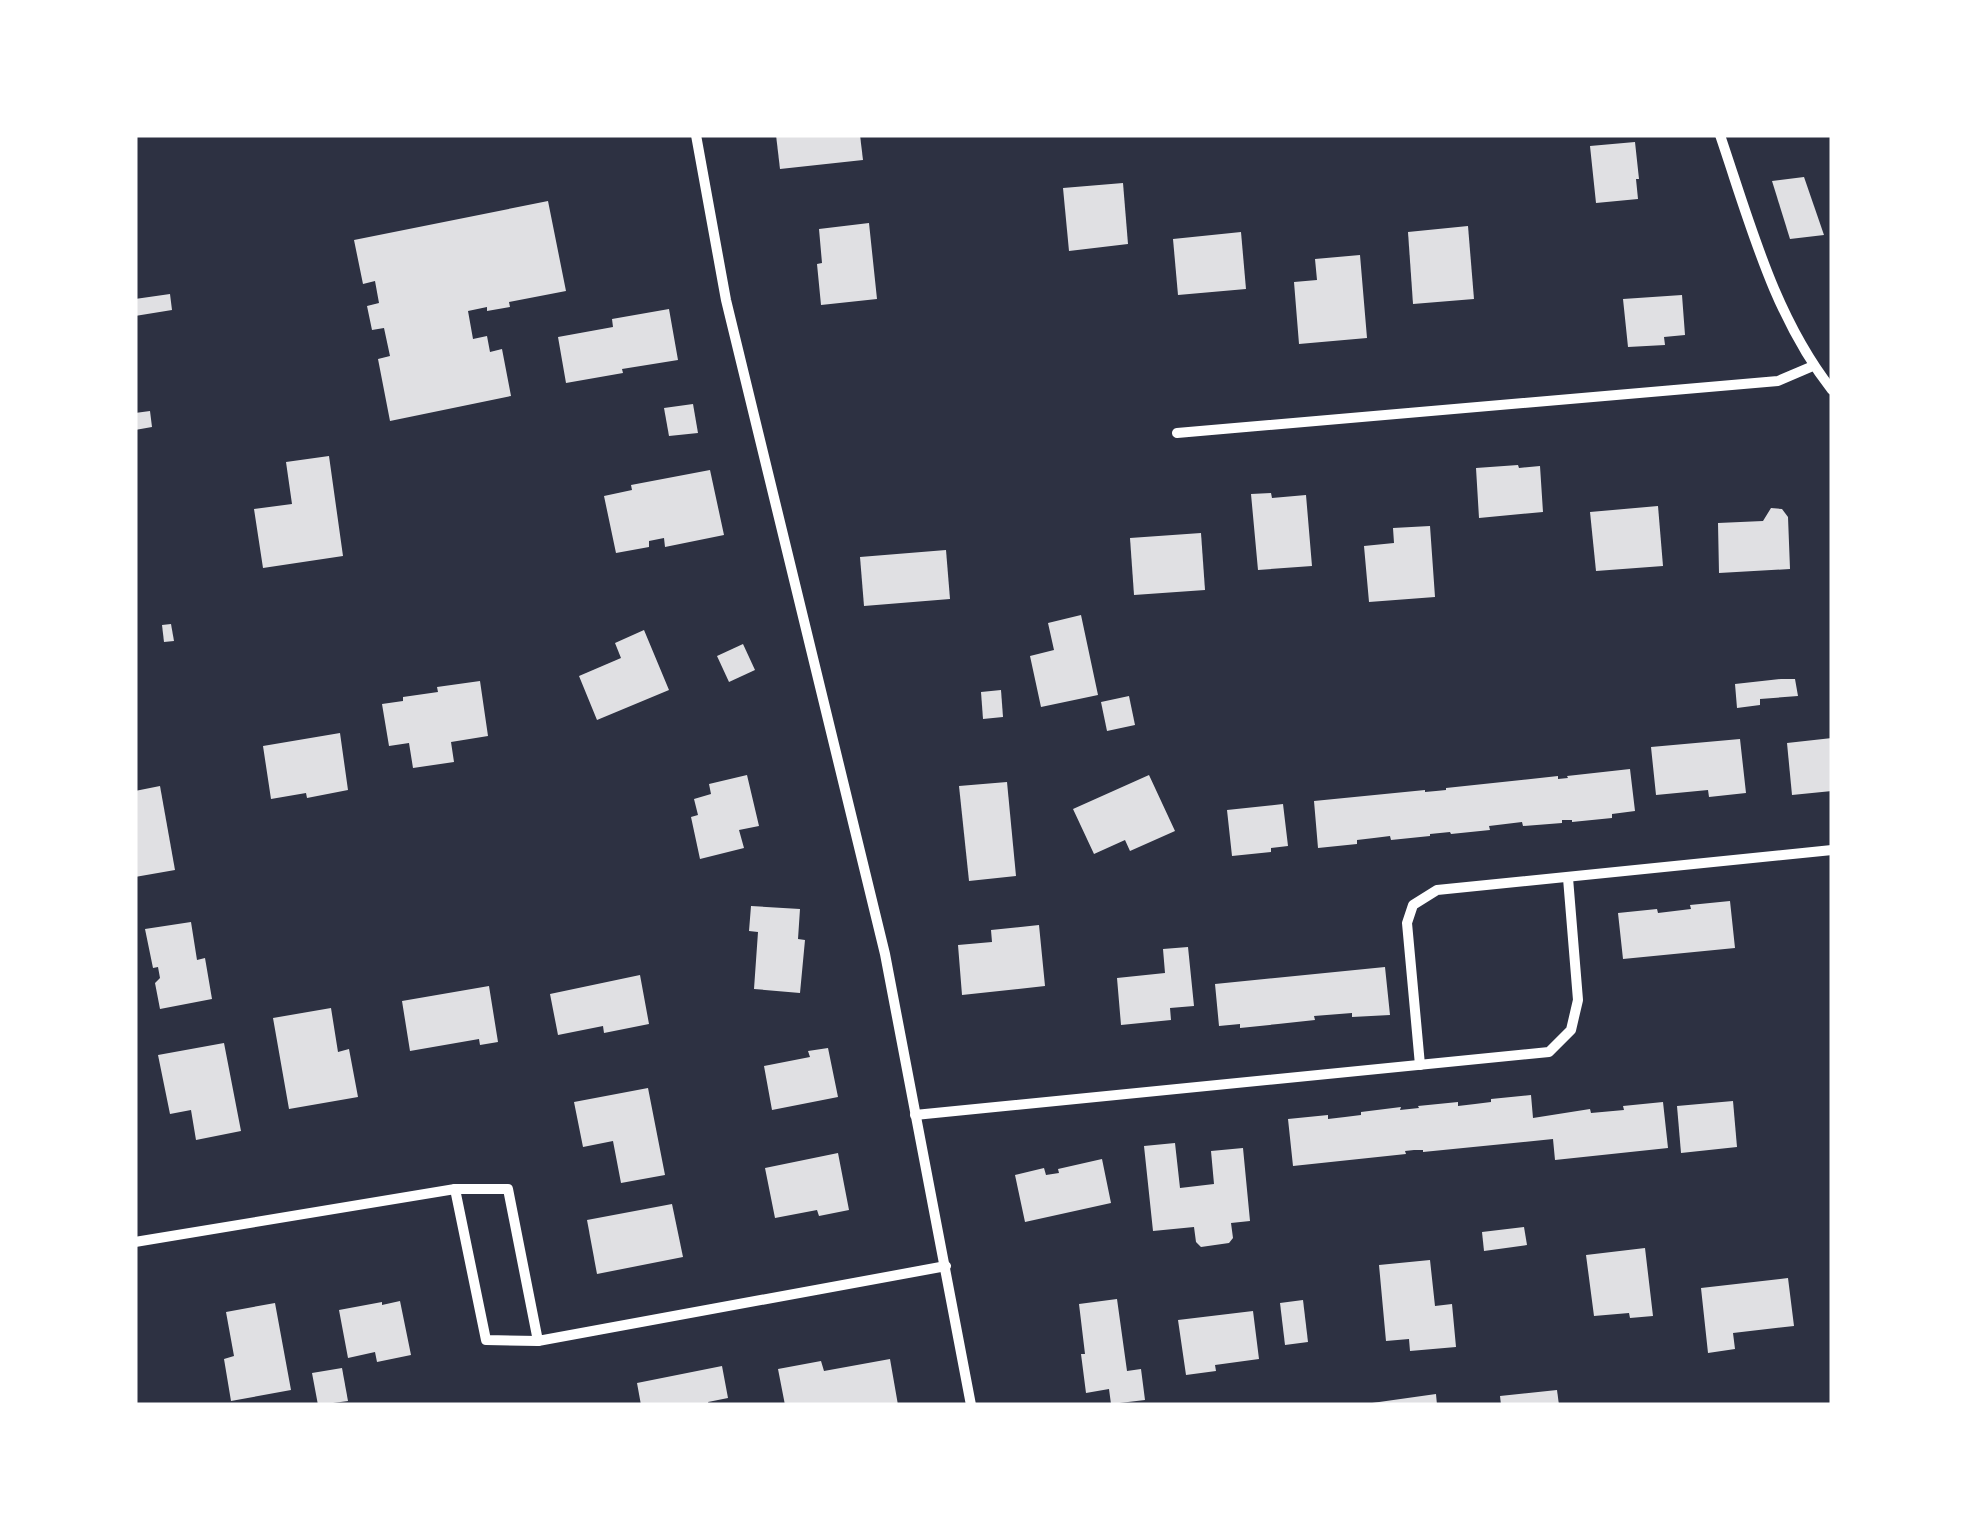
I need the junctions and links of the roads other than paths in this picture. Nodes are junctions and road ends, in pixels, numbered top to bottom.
1 (696, 135) edge
2 (1720, 135) edge
3 (1813, 366) junction
4 (1832, 390) edge
5 (1177, 433) dead end
6 (1832, 850) edge
7 (1568, 878) junction
8 (1420, 1065) junction
9 (916, 1115) junction
10 (455, 1189) junction
11 (135, 1242) edge
12 (946, 1266) junction
13 (538, 1341) junction
14 (970, 1405) edge

1 - 9 street
2 - 3 street
3 - 4 street
3 - 5 street
6 - 7 street
7 - 8 street
7 - 8 street
8 - 9 street
9 - 12 street
10 - 11 street
10 - 13 street
10 - 13 street
12 - 13 street
12 - 14 street

